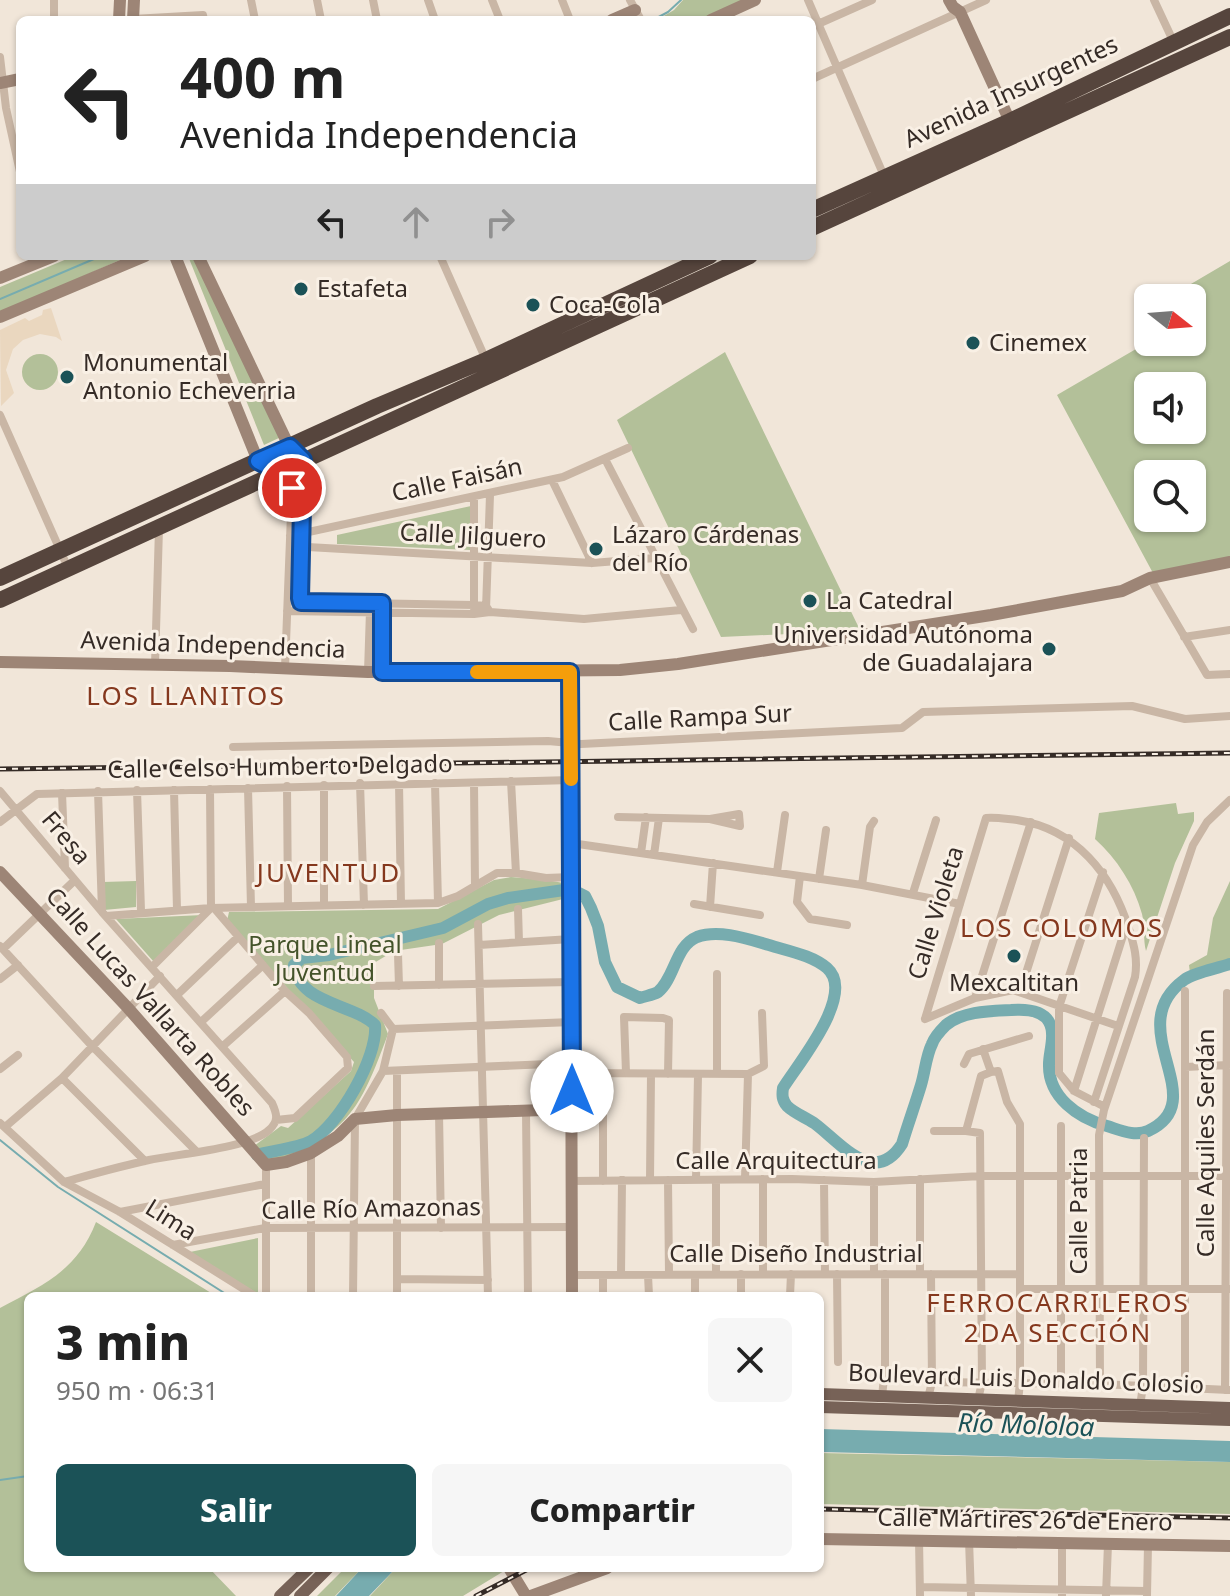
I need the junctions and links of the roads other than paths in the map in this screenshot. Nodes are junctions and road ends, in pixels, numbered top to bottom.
1 (753, 0) edge
2 (872, 0) edge
3 (949, 0) edge
4 (986, 0) edge
5 (1154, 0) edge
6 (960, 6) edge
7 (719, 16) edge
8 (1230, 16) edge
9 (816, 19) edge
10 (818, 24) junction
11 (1230, 37) edge
12 (1174, 42) junction
13 (0, 57) edge
14 (1181, 61) junction
15 (837, 68) junction
16 (816, 77) edge
17 (1, 83) edge
18 (1013, 128) junction
19 (16, 153) edge
20 (908, 166) junction
21 (884, 176) junction
22 (816, 210) edge
23 (832, 210) junction
24 (816, 224) edge
25 (43, 260) edge
26 (135, 260) edge
27 (177, 260) edge
28 (200, 260) edge
29 (442, 260) edge
30 (704, 260) edge
31 (718, 260) edge
32 (741, 260) edge
33 (0, 278) edge
34 (697, 280) junction
35 (667, 284) junction
36 (0, 317) edge
37 (578, 326) junction
38 (486, 360) junction
39 (382, 399) dead end
40 (0, 415) edge
41 (290, 443) junction
42 (628, 448) dead end
43 (257, 459) junction
44 (605, 459) junction
45 (303, 460) junction
46 (278, 472) junction
47 (552, 480) junction
48 (490, 495) junction
49 (474, 497) junction
50 (159, 527) junction
51 (301, 535) junction
52 (290, 536) junction
53 (290, 546) junction
54 (302, 548) junction
55 (60, 550) junction
56 (474, 555) junction
57 (488, 555) junction
58 (655, 558) junction
59 (1230, 562) edge
60 (592, 563) junction
61 (68, 568) junction
62 (0, 578) edge
63 (1150, 578) junction
64 (0, 600) edge
65 (370, 602) junction
66 (382, 603) junction
67 (474, 610) junction
68 (487, 610) junction
69 (681, 610) junction
70 (287, 611) junction
71 (370, 613) junction
72 (383, 614) junction
73 (693, 629) dead end
74 (1230, 630) edge
75 (1184, 637) junction
76 (0, 662) edge
77 (155, 665) junction
78 (285, 668) junction
79 (368, 672) junction
80 (382, 672) junction
81 (570, 672) junction
82 (1230, 674) edge
83 (1230, 716) edge
84 (570, 742) junction
85 (233, 747) dead end
86 (571, 780) junction
87 (511, 781) junction
88 (360, 783) junction
89 (399, 783) junction
90 (435, 783) junction
91 (474, 783) junction
92 (324, 785) junction
93 (287, 786) junction
94 (248, 788) junction
95 (210, 789) junction
96 (137, 790) junction
97 (174, 790) junction
98 (0, 791) edge
99 (98, 791) junction
100 (62, 793) junction
101 (1230, 800) edge
102 (15, 808) junction
103 (785, 815) dead end
104 (618, 817) dead end
105 (646, 817) junction
106 (659, 818) junction
107 (710, 819) dead end
108 (936, 820) dead end
109 (874, 821) dead end
110 (0, 822) edge
111 (1031, 822) junction
112 (826, 830) dead end
113 (1069, 838) junction
114 (571, 843) junction
115 (641, 853) junction
116 (654, 855) junction
117 (713, 863) junction
118 (65, 868) junction
119 (474, 870) junction
120 (0, 872) edge
121 (777, 872) junction
122 (1103, 872) junction
123 (497, 873) junction
124 (516, 873) junction
125 (800, 876) junction
126 (571, 879) junction
127 (819, 879) junction
128 (75, 880) junction
129 (862, 885) junction
130 (475, 886) junction
131 (913, 893) junction
132 (438, 903) junction
133 (401, 904) junction
134 (694, 904) dead end
135 (960, 904) junction
136 (324, 905) junction
137 (364, 905) junction
138 (288, 906) junction
139 (251, 907) junction
140 (710, 907) junction
141 (213, 908) junction
142 (518, 909) dead end
143 (177, 910) junction
144 (141, 911) junction
145 (40, 913) junction
146 (104, 914) junction
147 (760, 915) dead end
148 (1127, 922) junction
149 (478, 924) dead end
150 (847, 925) dead end
151 (238, 937) junction
152 (571, 939) junction
153 (519, 942) junction
154 (439, 943) dead end
155 (479, 945) junction
156 (2, 947) edge
157 (398, 954) dead end
158 (18, 965) junction
159 (263, 965) junction
160 (152, 967) junction
161 (717, 974) dead end
162 (160, 976) junction
163 (0, 979) edge
164 (571, 982) junction
165 (482, 984) junction
166 (439, 985) junction
167 (374, 986) dead end
168 (399, 986) junction
169 (285, 991) junction
170 (1185, 991) dead end
171 (1020, 992) junction
172 (1227, 993) dead end
173 (177, 995) junction
174 (975, 998) junction
175 (1059, 1007) junction
176 (128, 1008) junction
177 (381, 1013) dead end
178 (762, 1013) dead end
179 (1096, 1019) junction
180 (201, 1022) junction
181 (572, 1022) junction
182 (482, 1025) junction
183 (1118, 1026) junction
184 (393, 1029) junction
185 (1029, 1036) dead end
186 (92, 1046) junction
187 (223, 1046) junction
188 (983, 1049) junction
189 (18, 1055) dead end
190 (964, 1064) dead end
191 (1228, 1065) edge
192 (483, 1067) junction
193 (1185, 1067) junction
194 (572, 1068) junction
195 (0, 1069) edge
196 (383, 1071) junction
197 (397, 1071) junction
198 (991, 1072) junction
199 (603, 1073) junction
200 (626, 1073) junction
201 (651, 1074) junction
202 (668, 1074) junction
203 (717, 1074) junction
204 (748, 1074) junction
205 (698, 1075) junction
206 (62, 1078) junction
207 (1074, 1091) junction
208 (1094, 1102) junction
209 (1105, 1108) junction
210 (572, 1109) junction
211 (526, 1111) junction
212 (484, 1112) junction
213 (439, 1113) junction
214 (397, 1115) junction
215 (355, 1119) junction
216 (276, 1120) junction
217 (3, 1125) edge
218 (1061, 1126) dead end
219 (934, 1131) dead end
220 (966, 1131) junction
221 (1144, 1138) dead end
222 (248, 1142) junction
223 (196, 1151) junction
224 (311, 1153) junction
225 (145, 1161) junction
226 (266, 1165) junction
227 (981, 1176) junction
228 (1020, 1176) junction
229 (1061, 1176) junction
230 (1099, 1176) junction
231 (1144, 1176) junction
232 (1185, 1176) junction
233 (1228, 1176) edge
234 (745, 1179) junction
235 (763, 1179) junction
236 (920, 1179) junction
237 (622, 1180) junction
238 (650, 1180) junction
239 (668, 1180) junction
240 (696, 1180) junction
241 (716, 1180) junction
242 (824, 1180) junction
243 (571, 1181) junction
244 (603, 1181) junction
245 (64, 1182) junction
246 (874, 1182) junction
247 (265, 1184) junction
248 (120, 1212) junction
249 (487, 1227) junction
250 (526, 1227) junction
251 (572, 1227) junction
252 (265, 1228) junction
253 (311, 1228) junction
254 (353, 1228) junction
255 (397, 1228) junction
256 (441, 1228) junction
257 (173, 1245) junction
258 (669, 1274) junction
259 (716, 1274) junction
260 (741, 1274) junction
261 (763, 1274) junction
262 (791, 1274) junction
263 (825, 1274) junction
264 (837, 1274) junction
265 (874, 1274) junction
266 (885, 1274) junction
267 (920, 1274) junction
268 (931, 1274) junction
269 (981, 1274) junction
270 (1020, 1274) junction
271 (572, 1275) junction
272 (603, 1275) junction
273 (621, 1275) junction
274 (648, 1275) junction
275 (695, 1275) junction
276 (397, 1279) junction
277 (488, 1280) junction
278 (1020, 1289) junction
279 (1061, 1289) junction
280 (1099, 1289) junction
281 (1143, 1289) junction
282 (1185, 1289) junction
283 (1228, 1289) edge
284 (249, 1292) edge
285 (266, 1292) edge
286 (311, 1292) edge
287 (353, 1292) edge
288 (397, 1292) edge
289 (488, 1292) edge
290 (528, 1292) edge
291 (572, 1292) edge
292 (603, 1292) edge
293 (649, 1292) edge
294 (695, 1292) edge
295 (741, 1292) edge
296 (790, 1292) edge
297 (838, 1362) dead end
298 (932, 1382) junction
299 (982, 1382) junction
300 (1020, 1383) junction
301 (1061, 1383) junction
302 (1100, 1384) junction
303 (1143, 1386) junction
304 (1185, 1388) junction
305 (1228, 1390) edge
306 (824, 1394) edge
307 (882, 1396) junction
308 (928, 1398) junction
309 (978, 1400) junction
310 (1018, 1401) junction
311 (1140, 1406) junction
312 (824, 1407) edge
313 (1230, 1408) edge
314 (1080, 1410) junction
315 (1230, 1420) edge
316 (824, 1539) edge
317 (919, 1539) junction
318 (969, 1540) junction
319 (1062, 1543) junction
320 (1108, 1544) junction
321 (1148, 1545) junction
322 (1230, 1546) edge
323 (305, 1572) edge
324 (324, 1572) edge
325 (512, 1572) edge
326 (570, 1572) edge
327 (591, 1572) edge
328 (556, 1586) junction
329 (920, 1592) edge
330 (971, 1592) edge
331 (1062, 1593) edge
332 (1106, 1593) edge
333 (1147, 1594) edge
334 (283, 1596) edge
335 (300, 1596) edge
336 (529, 1596) edge

1 - 7 street
2 - 10 street
3 - 6 street
4 - 6 street
5 - 12 street
6 - 15 street
6 - 18 street
8 - 12 highway, Avenida Insurgentes
9 - 10 street
10 - 15 street
11 - 14 highway, Avenida Insurgentes
12 - 14 street
12 - 18 highway, Avenida Insurgentes
13 - 17 street
14 - 18 highway, Avenida Insurgentes
15 - 16 street
15 - 21 street
17 - 19 street
18 - 20 highway, Avenida Insurgentes
18 - 23 highway, Avenida Insurgentes
20 - 21 highway, Avenida Insurgentes
20 - 23 highway
21 - 23 highway, Avenida Insurgentes
22 - 23 highway, Avenida Insurgentes
23 - 24 highway, Avenida Insurgentes
25 - 33 street
26 - 36 street
27 - 43 street
28 - 41 street
29 - 38 street
30 - 35 highway
31 - 34 highway
32 - 34 highway
34 - 35 highway
35 - 37 highway
37 - 38 highway
37 - 45 highway
38 - 41 highway
39 - 41 street
40 - 55 street
41 - 43 highway
41 - 45 street
42 - 44 street, Calle Faisán
43 - 46 street
43 - 55 highway
44 - 47 street, Calle Faisán
44 - 58 street
45 - 46 highway
45 - 51 street
46 - 50 highway
46 - 52 street
47 - 48 street, Calle Faisán
47 - 60 street
48 - 49 street, Calle Faisán
48 - 57 street
49 - 51 street, Calle Faisán
49 - 56 street
50 - 61 highway
50 - 77 street
51 - 52 street, Calle Faisán
51 - 54 street
52 - 53 street
53 - 54 street, Calle Jilguero
53 - 70 street
54 - 56 street, Calle Jilguero
54 - 65 street
55 - 61 street
55 - 62 highway
56 - 57 street, Calle Jilguero
56 - 67 street
57 - 60 street, Calle Jilguero
57 - 68 street
58 - 60 street, Calle Jilguero
58 - 69 street
59 - 63 street, Avenida Independencia
61 - 64 highway
63 - 75 street
63 - 81 street, Avenida Independencia
65 - 66 street
65 - 71 street
66 - 67 street
66 - 72 street
67 - 68 street
67 - 72 street
68 - 69 street
69 - 73 street
70 - 71 street
70 - 78 street
71 - 72 street
71 - 79 street
72 - 80 street
74 - 75 street
75 - 82 street
76 - 77 street, Avenida Independencia
77 - 78 street, Avenida Independencia
78 - 79 street, Avenida Independencia
79 - 80 street, Avenida Independencia
80 - 81 street, Avenida Independencia
81 - 84 street
83 - 84 street, Calle Rampa Sur
84 - 85 street, Calle Rampa Sur
84 - 86 street
86 - 87 street, Calle Celso Humberto Delgado
86 - 114 street
87 - 91 street, Calle Celso Humberto Delgado
87 - 124 street
88 - 89 street, Calle Celso Humberto Delgado
88 - 92 street, Calle Celso Humberto Delgado
88 - 137 street
89 - 90 street, Calle Celso Humberto Delgado
89 - 133 street
90 - 91 street, Calle Celso Humberto Delgado
90 - 132 street
91 - 119 street
92 - 93 street, Calle Celso Humberto Delgado
92 - 136 street
93 - 94 street, Calle Celso Humberto Delgado
93 - 138 street
94 - 95 street, Calle Celso Humberto Delgado
94 - 139 street
95 - 97 street, Calle Celso Humberto Delgado
95 - 141 street
96 - 97 street, Calle Celso Humberto Delgado
96 - 99 street, Calle Celso Humberto Delgado
96 - 144 street
97 - 143 street
98 - 102 street, Fresa
99 - 100 street, Calle Celso Humberto Delgado
99 - 146 street
100 - 102 street, Calle Celso Humberto Delgado
100 - 118 street
101 - 209 street, Calle Patria
102 - 110 street, Calle Celso Humberto Delgado
102 - 118 street, Fresa
103 - 121 street
104 - 105 street
105 - 106 street
105 - 115 street
106 - 107 street
106 - 116 street
108 - 131 street
109 - 129 street
111 - 113 street
111 - 135 street, Calle Violeta
111 - 174 street
112 - 127 street
113 - 122 street
113 - 171 street
114 - 115 street
114 - 126 street
115 - 116 street
116 - 117 street
117 - 121 street
117 - 140 street
118 - 128 street, Fresa
119 - 123 street
119 - 130 street
120 - 145 street, Calle Lucas Vallarta Robles
121 - 125 street
122 - 148 street
122 - 175 street
123 - 124 street
123 - 130 street
124 - 126 street
125 - 127 street
125 - 150 street
126 - 152 street
127 - 129 street
128 - 145 street
128 - 146 street, Fresa
129 - 131 street
130 - 132 street
131 - 135 street
132 - 133 street
133 - 137 street
134 - 140 street
135 - 174 street, Calle Violeta
136 - 137 street
136 - 138 street
138 - 139 street
139 - 141 street
140 - 147 street
141 - 143 street
141 - 151 street
141 - 160 street
142 - 153 street
143 - 144 street
144 - 146 street
145 - 156 street
145 - 176 street, Calle Lucas Vallarta Robles
146 - 160 street, Fresa
148 - 179 street
148 - 183 street
149 - 155 street
151 - 159 street
151 - 173 street
152 - 153 street
152 - 164 street
153 - 155 street
154 - 166 street
155 - 165 street
156 - 158 street
157 - 168 street
158 - 163 street
158 - 186 street
159 - 169 street
159 - 180 street
160 - 162 street, Fresa
161 - 203 street
162 - 173 street, Fresa
162 - 176 street
164 - 165 street
164 - 181 street
165 - 166 street
165 - 182 street
166 - 168 street
167 - 168 street
169 - 187 street
169 - 216 street
170 - 193 street
171 - 174 street
171 - 175 street
172 - 191 street, Calle Aquiles Serdán
173 - 180 street, Fresa
175 - 179 street
175 - 207 street
176 - 186 street
176 - 222 street, Calle Lucas Vallarta Robles
177 - 184 street
178 - 204 street
179 - 183 street
179 - 207 street
180 - 187 street, Fresa
181 - 182 street
181 - 194 street
182 - 184 street
182 - 192 street
183 - 208 street
184 - 196 street
185 - 188 street
186 - 206 street
186 - 223 street
187 - 216 street, Fresa
188 - 190 street
188 - 198 street
189 - 195 street
191 - 193 street
191 - 233 street, Calle Aquiles Serdán
192 - 194 street
192 - 197 street
192 - 212 street
193 - 232 street
194 - 199 street
194 - 210 street
196 - 197 street
196 - 215 street
197 - 214 street
198 - 220 street
198 - 228 street
199 - 200 street
199 - 244 street
200 - 201 street
200 - 202 street
201 - 202 street
201 - 238 street
202 - 205 street
203 - 204 street
203 - 205 street
204 - 234 street
205 - 240 street
206 - 217 street
206 - 225 street
207 - 208 street
208 - 209 street
209 - 230 street, Calle Patria
210 - 211 street
210 - 243 street
211 - 212 street
211 - 250 street
212 - 213 street
212 - 249 street
213 - 214 street
213 - 256 street
214 - 215 street
214 - 255 street
215 - 224 street
215 - 254 street
216 - 222 street
217 - 245 street, Lima
218 - 229 street
219 - 220 street
220 - 227 street
221 - 231 street
222 - 223 street
222 - 226 street, Calle Lucas Vallarta Robles
223 - 225 street
224 - 226 street
224 - 253 street
225 - 245 street
226 - 247 street
227 - 228 street, Calle Arquitectura
227 - 236 street, Calle Arquitectura
227 - 269 street
228 - 229 street, Calle Arquitectura
228 - 270 street
229 - 230 street, Calle Arquitectura
229 - 279 street
230 - 231 street, Calle Arquitectura
230 - 280 street, Calle Patria
231 - 232 street, Calle Arquitectura
231 - 281 street
232 - 233 street, Calle Arquitectura
232 - 282 street
233 - 283 street, Calle Aquiles Serdán
234 - 235 street, Calle Arquitectura
234 - 241 street, Calle Arquitectura
235 - 242 street, Calle Arquitectura
235 - 261 street
236 - 246 street, Calle Arquitectura
236 - 267 street
237 - 238 street, Calle Arquitectura
237 - 244 street, Calle Arquitectura
237 - 273 street
238 - 239 street, Calle Arquitectura
239 - 240 street, Calle Arquitectura
239 - 258 street
240 - 241 street, Calle Arquitectura
241 - 259 street
242 - 246 street, Calle Arquitectura
242 - 263 street
243 - 244 street, Calle Arquitectura
243 - 251 street
245 - 248 street, Lima
246 - 265 street
247 - 248 street
247 - 252 street
248 - 257 street, Lima
249 - 250 street, Calle Río Amazonas
249 - 256 street, Calle Río Amazonas
249 - 277 street
250 - 251 street, Calle Río Amazonas
250 - 290 street
251 - 271 street
252 - 253 street, Calle Río Amazonas
252 - 257 street, Calle Río Amazonas
252 - 285 street
253 - 254 street, Calle Río Amazonas
253 - 286 street
254 - 255 street, Calle Río Amazonas
254 - 287 street
255 - 256 street, Calle Río Amazonas
255 - 276 street
257 - 284 street, Lima
258 - 274 street, Calle Diseño Industrial
258 - 275 street, Calle Diseño Industrial
259 - 260 street, Calle Diseño Industrial
259 - 275 street, Calle Diseño Industrial
260 - 261 street, Calle Diseño Industrial
260 - 295 street
261 - 262 street, Calle Diseño Industrial
262 - 263 street, Calle Diseño Industrial
262 - 296 street
263 - 264 street, Calle Diseño Industrial
264 - 265 street, Calle Diseño Industrial
264 - 297 street
265 - 266 street, Calle Diseño Industrial
266 - 267 street, Calle Diseño Industrial
266 - 307 street
267 - 268 street, Calle Diseño Industrial
268 - 269 street, Calle Diseño Industrial
268 - 298 street
269 - 270 street, Calle Diseño Industrial
269 - 299 street
270 - 278 street
271 - 272 street, Calle Diseño Industrial
271 - 291 street
272 - 273 street, Calle Diseño Industrial
272 - 292 street
273 - 274 street, Calle Diseño Industrial
274 - 293 street
275 - 294 street
276 - 277 street
276 - 288 street
277 - 289 street
278 - 279 street
278 - 300 street
279 - 280 street
279 - 301 street
280 - 281 street
280 - 302 street, Calle Patria
281 - 282 street
281 - 303 street
282 - 283 street
282 - 304 street
283 - 305 street, Calle Aquiles Serdán
298 - 299 street, Boulevard Luis Donaldo Colosio
298 - 308 street
299 - 300 street, Boulevard Luis Donaldo Colosio
299 - 309 street
300 - 301 street, Boulevard Luis Donaldo Colosio
300 - 310 street
301 - 302 street, Boulevard Luis Donaldo Colosio
302 - 303 street, Boulevard Luis Donaldo Colosio
303 - 304 street, Boulevard Luis Donaldo Colosio
303 - 311 street
304 - 305 street, Boulevard Luis Donaldo Colosio
306 - 307 main road, Boulevard Luis Donaldo Colosio
307 - 308 main road, Boulevard Luis Donaldo Colosio
308 - 309 main road, Boulevard Luis Donaldo Colosio
309 - 310 main road, Boulevard Luis Donaldo Colosio
310 - 314 main road, Boulevard Luis Donaldo Colosio
311 - 313 main road, Boulevard Luis Donaldo Colosio
311 - 314 main road, Boulevard Luis Donaldo Colosio
312 - 314 main road, Boulevard Luis Donaldo Colosio
314 - 315 main road, Boulevard Luis Donaldo Colosio
316 - 317 street, Calle Mártires 26 de Enero
317 - 318 street, Calle Mártires 26 de Enero
317 - 329 street
318 - 319 street, Calle Mártires 26 de Enero
318 - 330 street
319 - 320 street, Calle Mártires 26 de Enero
319 - 331 street
320 - 321 street, Calle Mártires 26 de Enero
320 - 332 street
321 - 322 street, Calle Mártires 26 de Enero
321 - 333 street
323 - 334 main road
324 - 335 main road
325 - 336 street
326 - 328 street
327 - 328 street
328 - 336 street
329 - 330 street
330 - 331 street
331 - 332 street
332 - 333 street

